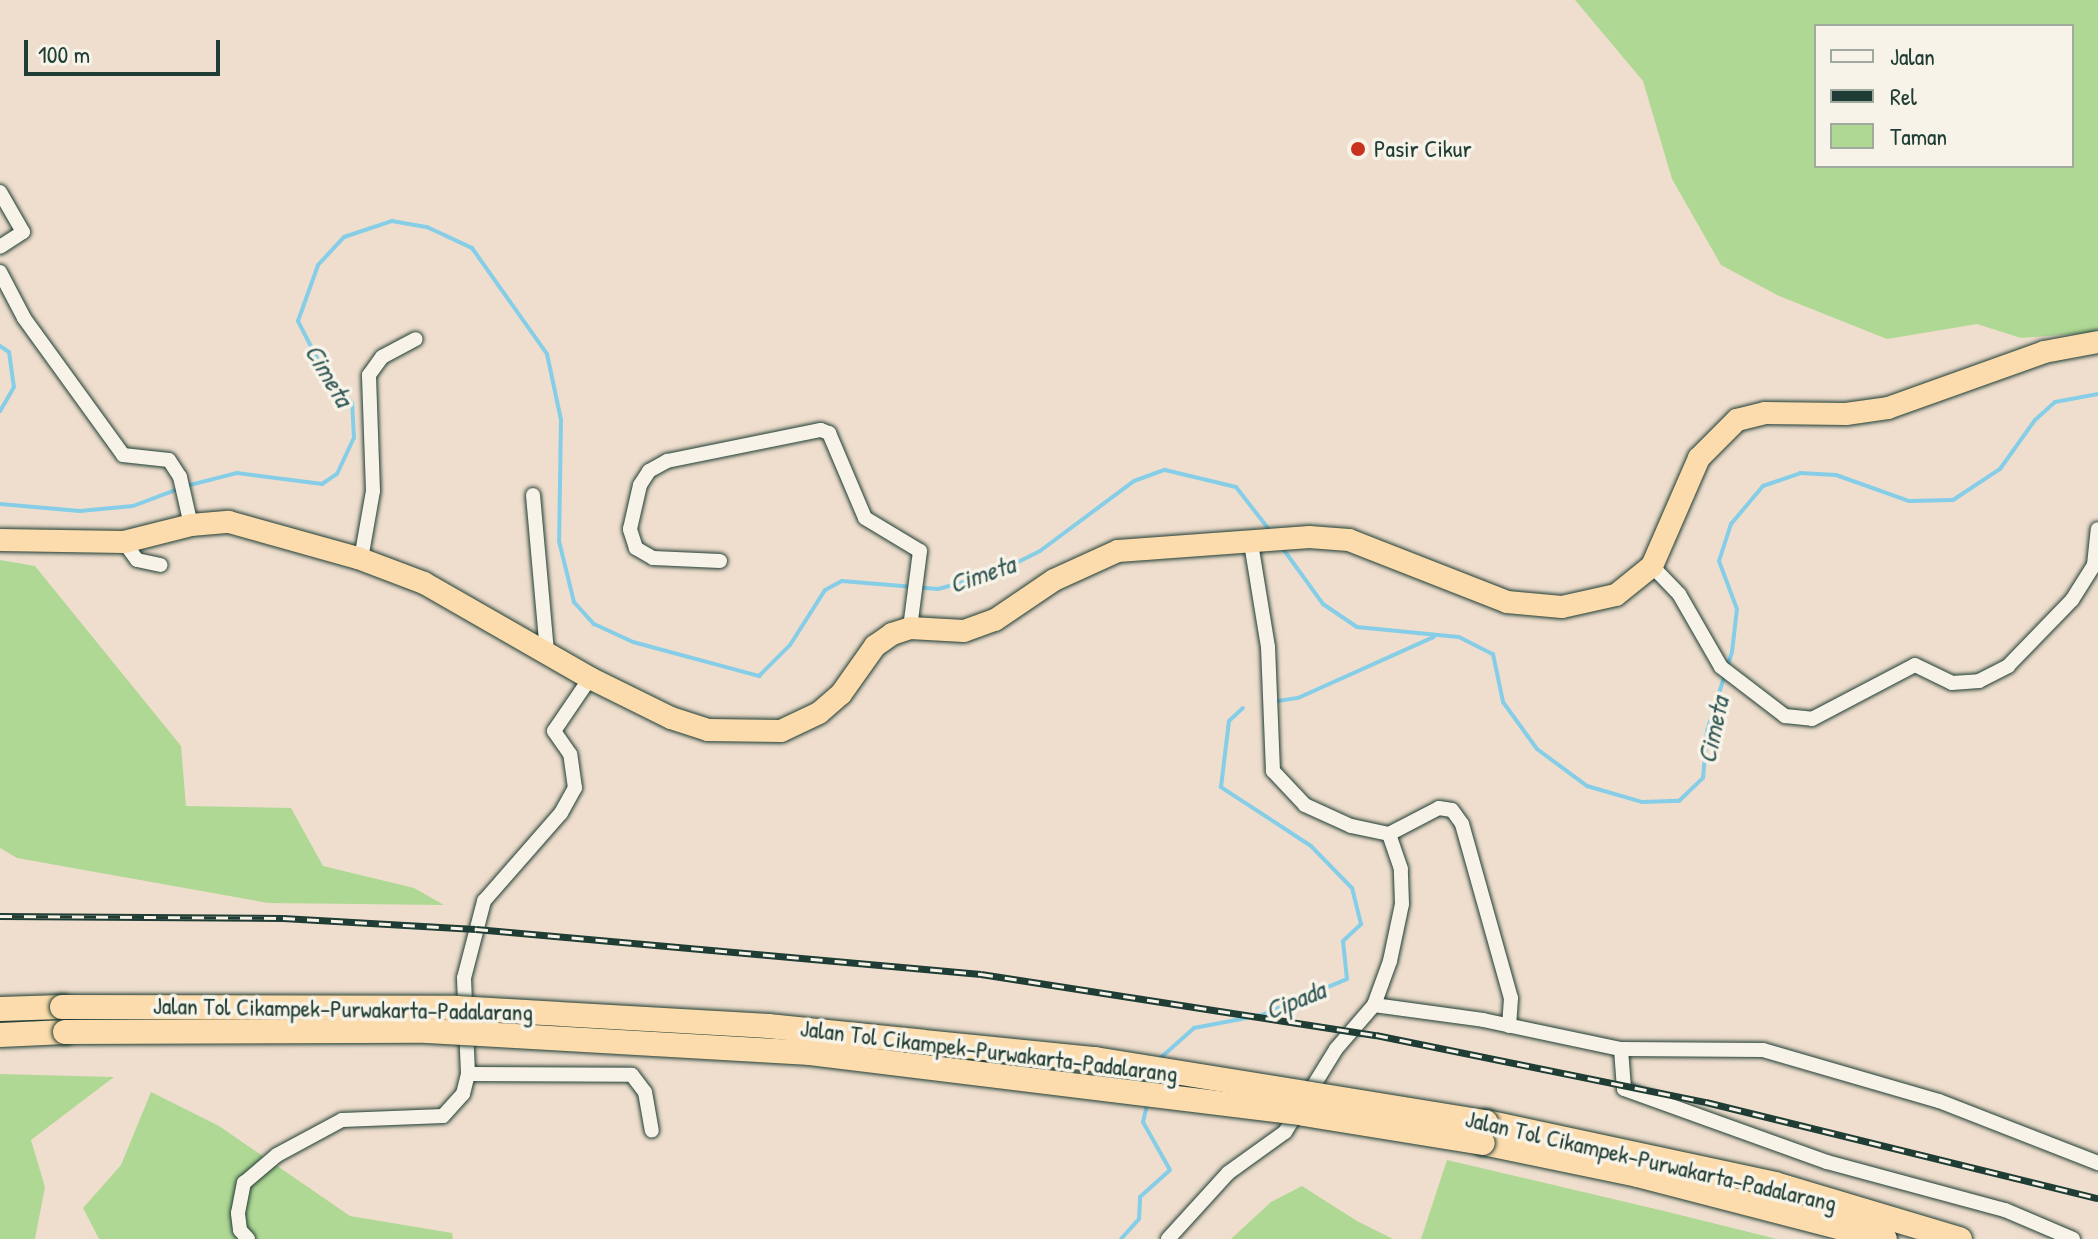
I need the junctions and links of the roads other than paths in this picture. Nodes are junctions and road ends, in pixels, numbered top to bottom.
1 (0, 192) edge
2 (0, 247) edge
3 (0, 272) edge
4 (416, 339) dead end
5 (2098, 342) edge
6 (533, 495) dead end
7 (191, 525) junction
8 (2098, 529) edge
9 (0, 540) edge
10 (124, 542) junction
11 (1259, 542) junction
12 (361, 559) junction
13 (720, 561) dead end
14 (160, 565) dead end
15 (1652, 566) junction
16 (912, 618) junction
17 (547, 652) junction
18 (590, 678) junction
19 (1389, 834) junction
20 (1374, 1005) junction
21 (0, 1009) edge
22 (1509, 1026) junction
23 (0, 1035) edge
24 (1621, 1049) junction
25 (468, 1074) junction
26 (652, 1130) dead end
27 (1485, 1133) junction
28 (2098, 1163) edge
29 (248, 1239) edge
30 (1168, 1239) edge
31 (1885, 1239) edge
32 (1960, 1239) edge
33 (2073, 1239) edge

1 - 2 street
3 - 7 street
4 - 12 street
5 - 15 highway
6 - 17 street
7 - 10 highway
7 - 12 highway
8 - 15 street
9 - 10 highway
10 - 14 street
11 - 15 highway
11 - 16 highway
11 - 19 street
12 - 17 highway
13 - 16 street
16 - 18 highway
17 - 18 highway
18 - 25 street
19 - 20 street
19 - 22 street
20 - 22 street
20 - 30 street
21 - 27 highway, Jalan Tol Cikampek–Purwakarta–Padalarang, bridge
22 - 24 street
23 - 27 highway, Jalan Tol Cikampek–Purwakarta–Padalarang, bridge
24 - 28 street
24 - 33 street
25 - 26 street
25 - 29 street
27 - 31 highway, Jalan Tol Cikampek–Purwakarta–Padalarang
27 - 32 highway, Jalan Tol Cikampek–Purwakarta–Padalarang

